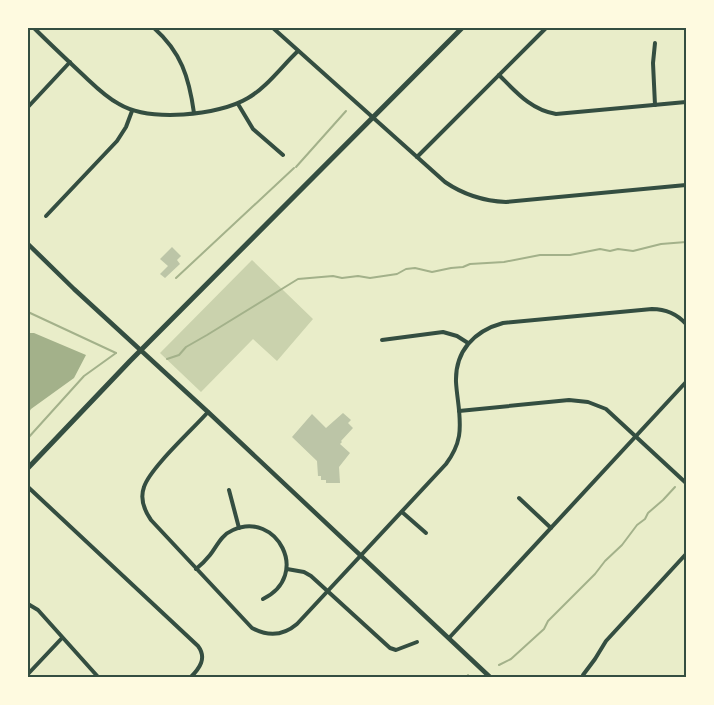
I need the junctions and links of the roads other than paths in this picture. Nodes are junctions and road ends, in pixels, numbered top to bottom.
1 (34, 28) edge
2 (154, 28) edge
3 (273, 28) edge
4 (462, 28) edge
5 (546, 28) edge
6 (655, 43) dead end
7 (298, 50) junction
8 (70, 62) junction
9 (499, 75) junction
10 (686, 102) edge
11 (238, 104) junction
12 (654, 105) junction
13 (28, 107) edge
14 (132, 110) junction
15 (194, 112) junction
16 (372, 118) junction
17 (283, 155) dead end
18 (417, 157) junction
19 (686, 185) edge
20 (46, 216) dead end
21 (28, 244) edge
22 (686, 324) edge
23 (382, 340) dead end
24 (468, 343) junction
25 (141, 350) junction
26 (686, 382) edge
27 (459, 411) junction
28 (208, 412) junction
29 (636, 436) junction
30 (28, 468) edge
31 (686, 483) edge
32 (28, 487) edge
33 (229, 490) dead end
34 (520, 498) dead end
35 (402, 512) junction
36 (239, 528) junction
37 (551, 528) junction
38 (426, 533) dead end
39 (686, 554) edge
40 (361, 556) junction
41 (196, 569) junction
42 (287, 569) junction
43 (328, 591) junction
44 (263, 599) dead end
45 (28, 604) edge
46 (62, 638) junction
47 (448, 638) junction
48 (417, 642) dead end
49 (28, 674) edge
50 (99, 678) edge
51 (190, 678) edge
52 (491, 678) edge
53 (585, 678) edge

1 - 8 street
2 - 15 street
3 - 7 street
4 - 16 main road
5 - 9 street
6 - 12 street
7 - 11 street
7 - 16 street
8 - 13 street
8 - 14 street
9 - 12 street
9 - 18 street
10 - 12 street
11 - 15 street
11 - 17 street
14 - 15 street
14 - 20 street
16 - 18 street
16 - 25 main road
18 - 19 street
21 - 25 street
22 - 24 street
23 - 24 street
24 - 27 street
25 - 28 street
25 - 30 main road
26 - 29 street
27 - 29 street
27 - 35 street
28 - 40 street
28 - 41 street
29 - 31 street
29 - 37 street
32 - 51 street
33 - 36 street
34 - 37 street
35 - 38 street
35 - 40 street
36 - 41 street
36 - 42 street
37 - 47 street
39 - 53 street
40 - 43 street
40 - 47 street
41 - 43 street
42 - 43 street
42 - 44 street
43 - 48 street
45 - 46 street
46 - 49 street
46 - 50 street
47 - 52 street

